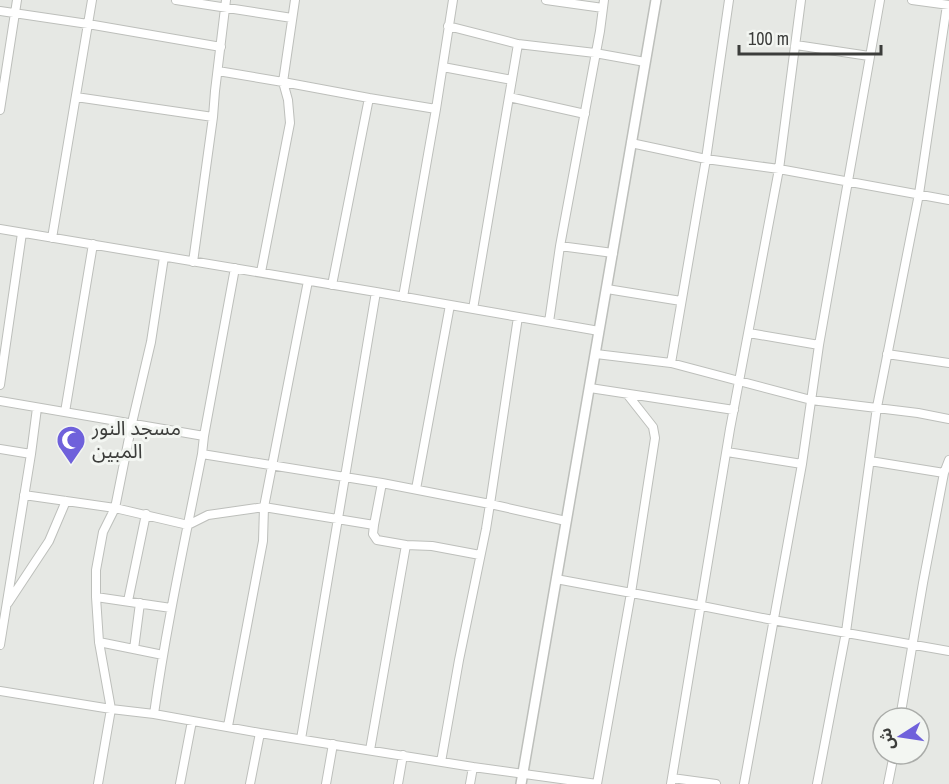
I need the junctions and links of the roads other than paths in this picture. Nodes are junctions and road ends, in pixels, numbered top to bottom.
1 (18, 0) edge
2 (92, 0) edge
3 (176, 0) edge
4 (295, 0) edge
5 (453, 0) edge
6 (546, 0) edge
7 (657, 0) edge
8 (729, 0) edge
9 (801, 0) edge
10 (880, 0) edge
11 (912, 0) edge
12 (932, 1) edge
13 (226, 4) edge
14 (603, 4) edge
15 (948, 5) edge
16 (0, 11) edge
17 (15, 13) junction
18 (292, 18) junction
19 (88, 24) junction
20 (448, 26) junction
21 (518, 44) junction
22 (796, 45) junction
23 (221, 47) junction
24 (595, 53) junction
25 (869, 56) junction
26 (645, 62) junction
27 (443, 67) junction
28 (218, 71) junction
29 (512, 80) junction
30 (283, 82) junction
31 (76, 97) junction
32 (369, 98) junction
33 (509, 98) junction
34 (436, 109) junction
35 (0, 110) edge
36 (585, 114) junction
37 (213, 117) junction
38 (631, 143) junction
39 (706, 159) junction
40 (779, 169) junction
41 (847, 183) junction
42 (919, 194) junction
43 (949, 200) edge
44 (0, 229) edge
45 (22, 232) junction
46 (52, 238) junction
47 (93, 244) junction
48 (560, 246) junction
49 (613, 253) junction
50 (164, 257) junction
51 (193, 261) junction
52 (235, 268) junction
53 (261, 272) junction
54 (308, 281) junction
55 (332, 285) junction
56 (607, 289) junction
57 (376, 292) junction
58 (403, 297) junction
59 (681, 301) junction
60 (450, 304) junction
61 (473, 309) junction
62 (518, 317) junction
63 (549, 322) junction
64 (599, 331) junction
65 (749, 333) junction
66 (819, 345) junction
67 (596, 354) junction
68 (887, 354) junction
69 (671, 363) junction
70 (949, 363) edge
71 (739, 380) junction
72 (0, 385) edge
73 (590, 388) junction
74 (627, 394) junction
75 (811, 400) junction
76 (0, 401) edge
77 (877, 407) junction
78 (37, 408) junction
79 (734, 410) junction
80 (65, 412) junction
81 (949, 419) edge
82 (132, 423) junction
83 (204, 436) junction
84 (0, 449) edge
85 (727, 452) junction
86 (31, 454) junction
87 (201, 454) junction
88 (870, 460) junction
89 (949, 460) edge
90 (802, 464) junction
91 (272, 465) junction
92 (944, 472) junction
93 (346, 477) junction
94 (382, 483) junction
95 (416, 489) junction
96 (24, 495) junction
97 (66, 501) junction
98 (490, 504) junction
99 (264, 507) junction
100 (116, 508) junction
101 (146, 514) junction
102 (338, 520) junction
103 (566, 521) junction
104 (188, 525) junction
105 (375, 525) junction
106 (406, 545) junction
107 (480, 555) junction
108 (556, 579) junction
109 (631, 593) junction
110 (96, 597) junction
111 (128, 601) junction
112 (140, 603) junction
113 (6, 605) junction
114 (702, 606) junction
115 (171, 608) junction
116 (773, 620) junction
117 (846, 632) junction
118 (99, 642) junction
119 (913, 644) junction
120 (0, 645) edge
121 (134, 649) junction
122 (949, 651) edge
123 (163, 655) junction
124 (0, 691) edge
125 (902, 706) edge
126 (111, 709) junction
127 (154, 714) junction
128 (192, 721) junction
129 (228, 726) junction
130 (260, 733) junction
131 (301, 739) junction
132 (333, 744) junction
133 (370, 750) junction
134 (403, 755) junction
135 (441, 762) junction
136 (892, 766) edge
137 (473, 767) junction
138 (521, 779) edge
139 (672, 781) edge
140 (99, 784) edge
141 (180, 784) edge
142 (250, 784) edge
143 (326, 784) edge
144 (398, 784) edge
145 (470, 784) edge
146 (597, 784) edge
147 (716, 784) edge
148 (744, 784) edge
149 (817, 784) edge
150 (888, 784) edge

1 - 17 street
2 - 19 street
3 - 13 street
4 - 18 street
5 - 20 street
6 - 14 street
7 - 26 street
8 - 39 street
9 - 22 street
10 - 25 street
11 - 12 street
12 - 15 street
13 - 18 street
13 - 23 street
14 - 24 street
15 - 42 street
16 - 17 street
17 - 19 street
17 - 35 street
18 - 30 street
19 - 23 street
19 - 31 street
20 - 21 street
20 - 27 street
21 - 24 street
21 - 29 street
22 - 25 street
22 - 40 street
23 - 28 street
24 - 26 street
24 - 36 street
25 - 41 street
26 - 38 street
27 - 29 street
27 - 34 street
28 - 30 street
28 - 37 street
29 - 33 street
30 - 32 street
30 - 53 street
31 - 37 street
31 - 46 street
32 - 34 street
32 - 55 street
33 - 36 street
33 - 61 street
34 - 58 street
36 - 48 street
37 - 51 street
38 - 39 street
38 - 49 street
39 - 40 street
39 - 59 street
40 - 41 street
40 - 65 street
41 - 42 street
41 - 66 street
42 - 43 street
42 - 68 street
44 - 45 street
45 - 46 street
45 - 72 street
46 - 47 street
47 - 50 street
47 - 80 street
48 - 49 street
48 - 63 street
49 - 56 street
50 - 51 street
50 - 82 street
51 - 52 street
52 - 53 street
52 - 83 street
53 - 54 street
54 - 55 street
54 - 91 street
55 - 57 street
56 - 59 street
56 - 64 street
57 - 58 street
57 - 93 street
58 - 60 street
59 - 69 street
60 - 61 street
60 - 95 street
61 - 62 street
62 - 63 street
62 - 98 street
63 - 64 street
64 - 67 street
65 - 66 street
65 - 71 street
66 - 75 street
67 - 69 street
67 - 73 street
68 - 70 street
68 - 77 street
69 - 71 street
71 - 75 street
71 - 79 street
73 - 74 street
73 - 103 street
74 - 79 street
74 - 109 street
75 - 77 street
75 - 90 street
76 - 78 street
77 - 81 street
77 - 88 street
78 - 80 street
78 - 86 street
79 - 85 street
80 - 82 street
82 - 83 street
82 - 100 street
83 - 87 street
84 - 86 street
85 - 90 street
85 - 114 street
86 - 96 street
87 - 91 street
87 - 104 street
88 - 92 street
88 - 117 street
89 - 92 street
90 - 116 street
91 - 93 street
91 - 99 street
92 - 119 street
93 - 94 street
93 - 102 street
94 - 95 street
94 - 105 street
95 - 98 street
96 - 97 street
96 - 113 street
97 - 100 street
97 - 113 street
98 - 103 street
98 - 107 street
99 - 102 street
99 - 104 street
99 - 129 street
100 - 101 street
100 - 110 street
101 - 104 street
101 - 111 street
102 - 105 street
102 - 131 street
103 - 108 street
104 - 115 street
105 - 106 street
106 - 107 street
106 - 133 street
107 - 135 street
108 - 109 street
108 - 138 street
109 - 114 street
109 - 146 street
110 - 111 street
110 - 118 street
111 - 112 street
112 - 115 street
112 - 121 street
113 - 120 street
114 - 116 street
114 - 139 street
115 - 123 street
116 - 117 street
116 - 148 street
117 - 119 street
117 - 149 street
118 - 121 street
118 - 126 street
119 - 122 street
119 - 125 street
121 - 123 street
123 - 127 street
124 - 126 street
126 - 127 street
126 - 140 street
127 - 128 street
128 - 129 street
128 - 141 street
129 - 130 street
130 - 131 street
130 - 142 street
131 - 132 street
132 - 133 street
132 - 143 street
133 - 134 street
134 - 135 street
134 - 144 street
135 - 137 street
136 - 150 street
137 - 138 street
137 - 145 street
138 - 146 street
139 - 147 street

